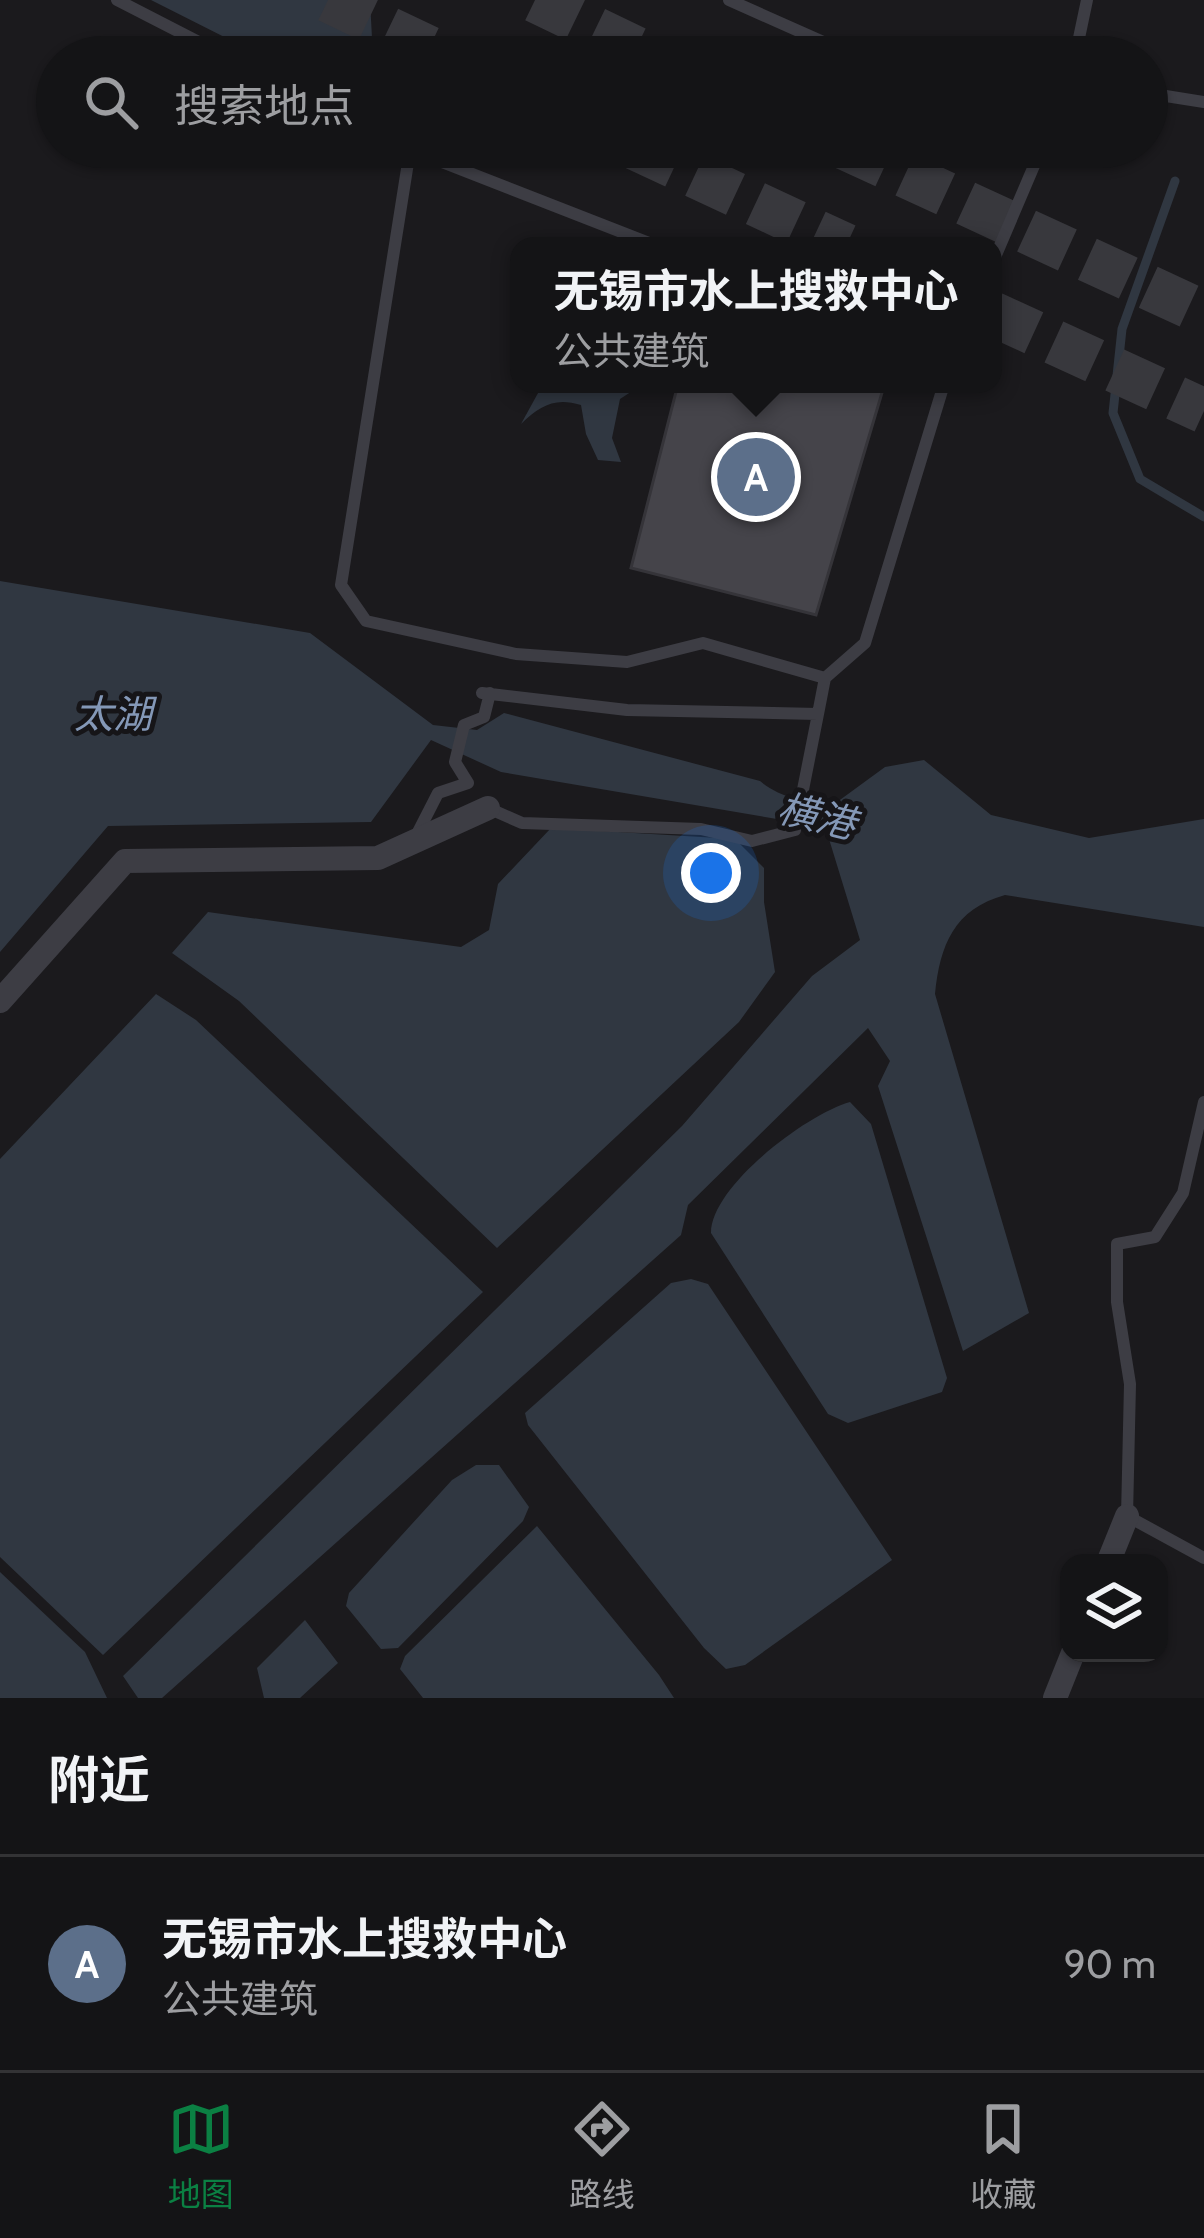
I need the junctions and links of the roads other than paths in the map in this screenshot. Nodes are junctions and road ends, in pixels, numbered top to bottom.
1 (117, 0) edge
2 (729, 0) edge
3 (1087, 0) edge
4 (187, 36) edge
5 (810, 36) edge
6 (1079, 36) edge
7 (1168, 96) edge
8 (1204, 102) edge
9 (404, 168) edge
10 (456, 168) edge
11 (1033, 168) edge
12 (634, 237) edge
13 (1002, 241) edge
14 (941, 393) edge
15 (825, 678) junction
16 (818, 714) junction
17 (488, 808) joint
18 (412, 842) junction
19 (0, 1001) edge
20 (1204, 1102) edge
21 (1127, 1516) junction
22 (1112, 1554) edge
23 (1204, 1558) edge
24 (1069, 1662) edge
25 (1055, 1698) edge

1 - 4 lane
2 - 5 lane
3 - 6 lane
7 - 8 lane
9 - 15 lane
10 - 12 lane
11 - 13 lane
14 - 15 lane
15 - 16 lane
16 - 17 lane
16 - 18 lane
17 - 18 street
18 - 19 street
20 - 21 lane
21 - 22 street
21 - 23 lane
24 - 25 street

